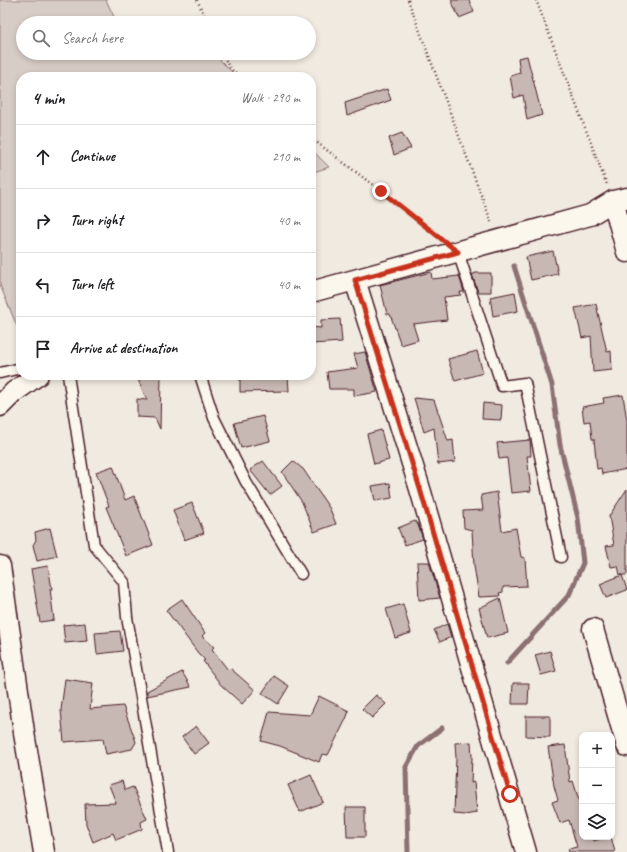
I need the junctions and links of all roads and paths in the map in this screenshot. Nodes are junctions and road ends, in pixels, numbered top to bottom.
1 (197, 0) edge
2 (408, 0) edge
3 (536, 0) edge
4 (205, 16) edge
5 (226, 60) edge
6 (234, 72) edge
7 (316, 142) edge
8 (620, 199) edge
9 (498, 240) junction
10 (458, 252) junction
11 (627, 252) edge
12 (355, 280) junction
13 (316, 291) edge
14 (16, 369) edge
15 (0, 374) edge
16 (31, 380) edge
17 (69, 380) edge
18 (202, 380) edge
19 (0, 406) edge
20 (561, 557) dead end
21 (0, 566) edge
22 (301, 574) dead end
23 (593, 629) dead end
24 (627, 746) edge
25 (44, 852) edge
26 (168, 852) edge
27 (526, 852) edge

1 - 4 path
2 - 9 path
3 - 8 path
5 - 6 path
7 - 10 path
8 - 9 street
8 - 11 street
9 - 10 street
10 - 12 street
10 - 20 lane
12 - 13 street
12 - 27 street
14 - 15 lane
16 - 19 street
17 - 26 lane
18 - 22 lane
21 - 25 street
23 - 24 street

